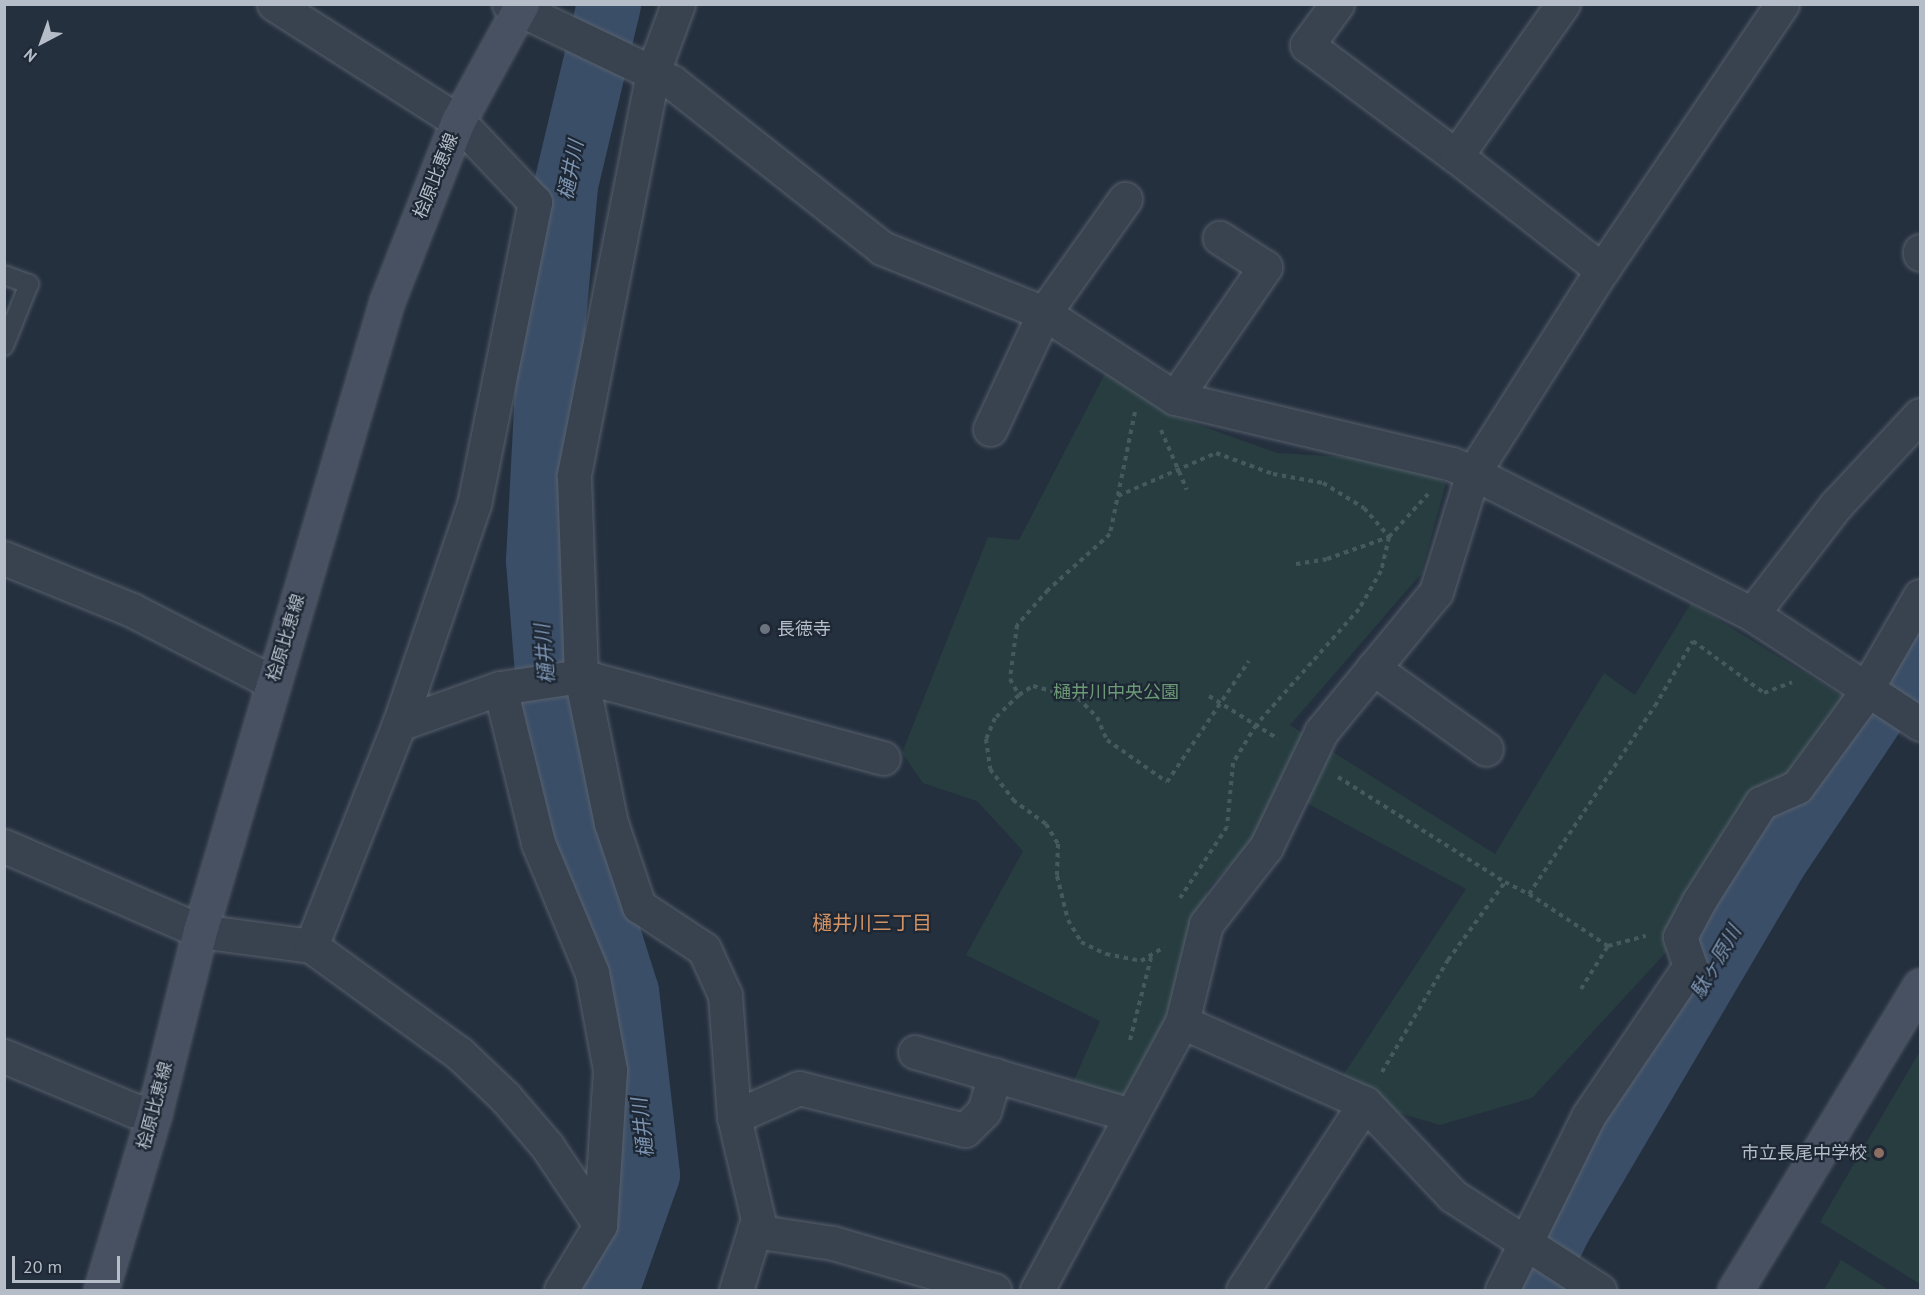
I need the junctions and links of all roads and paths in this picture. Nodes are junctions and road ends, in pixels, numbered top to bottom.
1 (274, 4) edge
2 (678, 4) edge
3 (1336, 4) edge
4 (1563, 4) edge
5 (1782, 4) edge
6 (517, 7) edge
7 (653, 72) junction
8 (458, 121) junction
9 (1456, 156) junction
10 (1125, 199) dead end
11 (1220, 238) dead end
12 (1602, 270) junction
13 (4, 275) edge
14 (1044, 313) junction
15 (4, 346) edge
16 (1175, 398) junction
17 (1137, 400) dead end
18 (1920, 415) edge
19 (990, 429) dead end
20 (1162, 433) dead end
21 (1178, 471) junction
22 (1473, 472) junction
23 (1433, 489) dead end
24 (1187, 490) dead end
25 (1118, 496) junction
26 (1389, 537) junction
27 (4, 558) edge
28 (1296, 564) dead end
29 (1920, 596) edge
30 (1752, 614) junction
31 (1250, 660) dead end
32 (1373, 668) junction
33 (581, 676) junction
34 (1803, 678) dead end
35 (272, 682) junction
36 (504, 687) junction
37 (1873, 692) junction
38 (1019, 695) junction
39 (1209, 696) dead end
40 (1220, 703) junction
41 (1916, 721) edge
42 (399, 724) junction
43 (1256, 725) junction
44 (1281, 741) dead end
45 (1486, 749) dead end
46 (882, 758) dead end
47 (1330, 772) dead end
48 (4, 846) edge
49 (1505, 882) junction
50 (1529, 894) junction
51 (1179, 902) dead end
52 (200, 931) junction
53 (1169, 937) dead end
54 (1680, 937) junction
55 (311, 946) junction
56 (1608, 946) junction
57 (1152, 954) junction
58 (1920, 986) edge
59 (1581, 989) dead end
60 (1182, 1022) junction
61 (1127, 1050) dead end
62 (915, 1052) dead end
63 (4, 1056) edge
64 (995, 1076) junction
65 (1365, 1103) junction
66 (154, 1114) junction
67 (1131, 1115) junction
68 (734, 1117) junction
69 (600, 1225) junction
70 (754, 1231) junction
71 (1530, 1246) junction
72 (569, 1285) edge
73 (100, 1290) edge
74 (736, 1290) edge
75 (994, 1290) edge
76 (1037, 1290) edge
77 (1243, 1290) edge
78 (1502, 1290) edge
79 (1599, 1290) edge
80 (1736, 1290) edge

1 - 8 street
2 - 7 street
3 - 9 street
4 - 9 street
5 - 12 street
6 - 7 street
6 - 8 main road, 桧原比恵線
7 - 14 street
7 - 33 street
8 - 35 main road, 桧原比恵線
8 - 42 street
9 - 12 street
10 - 14 street
11 - 16 street
12 - 22 street
13 - 15 lane
14 - 16 street
14 - 19 street
16 - 22 street
17 - 25 path
18 - 30 street
20 - 21 path
21 - 24 path
21 - 25 path
21 - 26 path
22 - 30 street
22 - 32 street
23 - 26 path
25 - 38 path
26 - 28 path
26 - 43 path
27 - 35 street
29 - 37 street
30 - 37 street
31 - 40 path
32 - 45 street
32 - 60 street
33 - 36 street
33 - 46 street
33 - 68 street
34 - 50 path
35 - 52 main road, 桧原比恵線
36 - 42 street
36 - 69 street
37 - 41 street
37 - 54 street
38 - 40 path
38 - 57 path
39 - 40 path
40 - 43 path
42 - 55 street
43 - 44 path
43 - 51 path
47 - 49 path
48 - 52 street
49 - 50 path
49 - 65 path
50 - 56 path
52 - 55 street
52 - 66 main road, 桧原比恵線
53 - 57 path
54 - 56 path
54 - 71 street
55 - 69 street
56 - 59 path
57 - 61 path
58 - 80 main road
60 - 65 street
60 - 67 street
62 - 64 street
63 - 66 street
64 - 67 street
64 - 68 street
65 - 71 street
65 - 77 street
66 - 73 main road, 桧原比恵線
67 - 76 street
68 - 70 street
69 - 72 street
70 - 74 street
70 - 75 street
71 - 78 street
71 - 79 street

